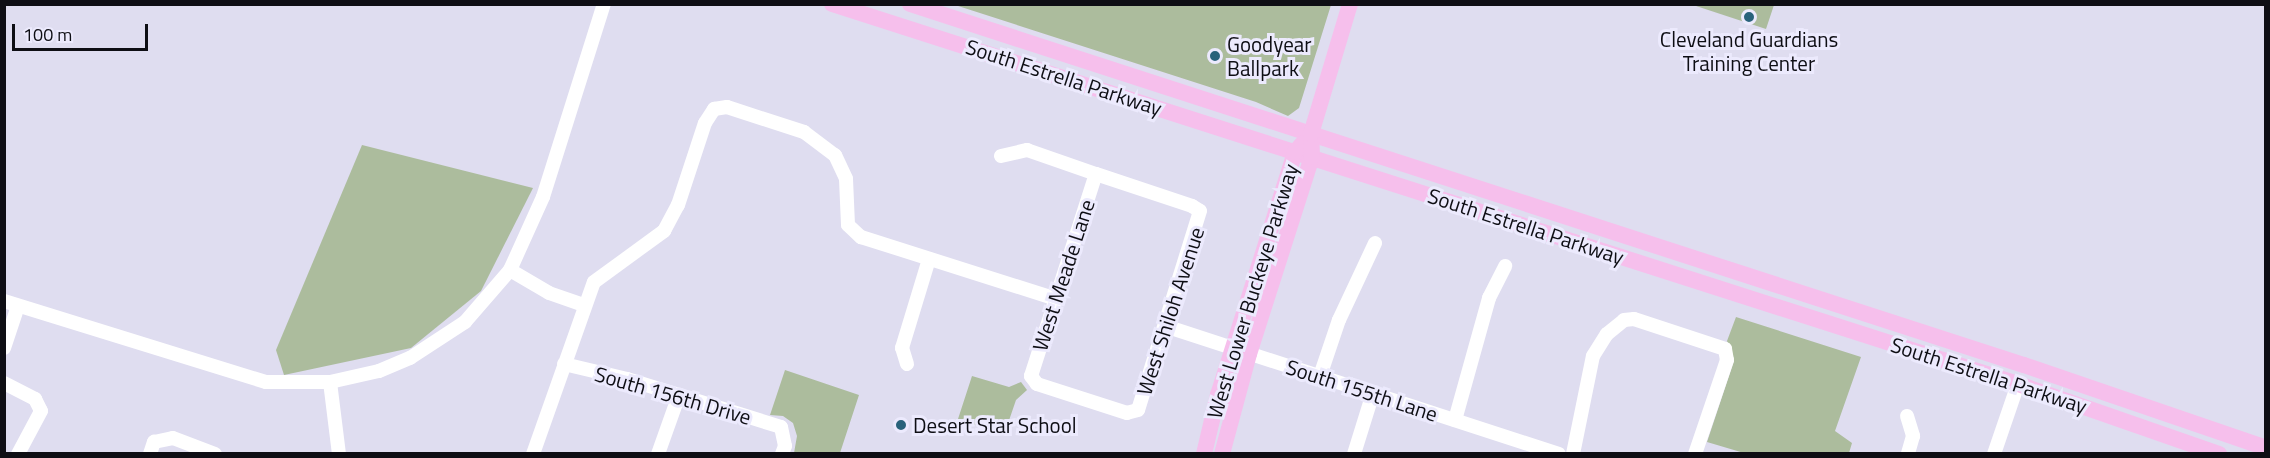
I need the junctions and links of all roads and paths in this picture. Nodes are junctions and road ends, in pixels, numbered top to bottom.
1 (604, 4) edge
2 (832, 4) edge
3 (910, 4) edge
4 (1350, 4) edge
5 (1311, 134) junction
6 (1295, 152) junction
7 (1001, 156) dead end
8 (1312, 158) junction
9 (1096, 174) junction
10 (1375, 243) dead end
11 (929, 259) junction
12 (1504, 266) dead end
13 (510, 270) junction
14 (1056, 299) junction
15 (4, 301) edge
16 (584, 305) junction
17 (18, 306) junction
18 (1165, 326) junction
19 (4, 348) edge
20 (1241, 351) junction
21 (564, 364) junction
22 (907, 364) dead end
23 (2024, 365) junction
24 (1320, 376) junction
25 (330, 382) junction
26 (4, 383) edge
27 (2018, 384) junction
28 (1373, 393) junction
29 (679, 395) junction
30 (1138, 410) joint
31 (1907, 416) dead end
32 (1455, 420) junction
33 (2265, 447) edge
34 (152, 448) edge
35 (18, 453) edge
36 (215, 453) edge
37 (339, 453) edge
38 (533, 453) edge
39 (658, 453) edge
40 (782, 453) edge
41 (1204, 453) edge
42 (1222, 453) edge
43 (1354, 453) edge
44 (1559, 453) edge
45 (1573, 453) edge
46 (1695, 453) edge
47 (1908, 453) edge
48 (1994, 453) edge
49 (2219, 453) edge

1 - 13 street
2 - 6 main road, South Estrella Parkway
3 - 5 main road, South Estrella Parkway
4 - 5 main road, West Lower Buckeye Parkway
5 - 6 main road, West Lower Buckeye Parkway
5 - 8 main road, West Lower Buckeye Parkway
5 - 23 main road, South Estrella Parkway
6 - 8 main road, South Estrella Parkway
6 - 20 main road, West Lower Buckeye Parkway
7 - 9 street
8 - 20 main road, West Lower Buckeye Parkway
8 - 27 main road, South Estrella Parkway
9 - 14 street, West Meade Lane
9 - 18 street, West Shiloh Avenue
10 - 24 street
11 - 14 street
11 - 16 street
11 - 22 street
12 - 32 street
13 - 16 street
13 - 25 street
14 - 30 street, West Meade Lane
15 - 17 street
16 - 21 street
17 - 19 street
17 - 25 street
18 - 20 street, South 155th Lane
18 - 30 street, West Shiloh Avenue
20 - 24 street, South 155th Lane
20 - 41 main road, West Lower Buckeye Parkway
20 - 42 main road, West Lower Buckeye Parkway
21 - 29 street, South 156th Drive
21 - 38 street
23 - 27 main road
23 - 33 main road, South Estrella Parkway
24 - 28 street, South 155th Lane
25 - 37 street
26 - 35 street
27 - 48 street
27 - 49 main road, South Estrella Parkway
28 - 32 street, South 155th Lane
28 - 43 street
29 - 39 street
29 - 40 street, South 156th Drive
31 - 47 street
32 - 44 street, South 155th Lane
34 - 36 street
45 - 46 street

